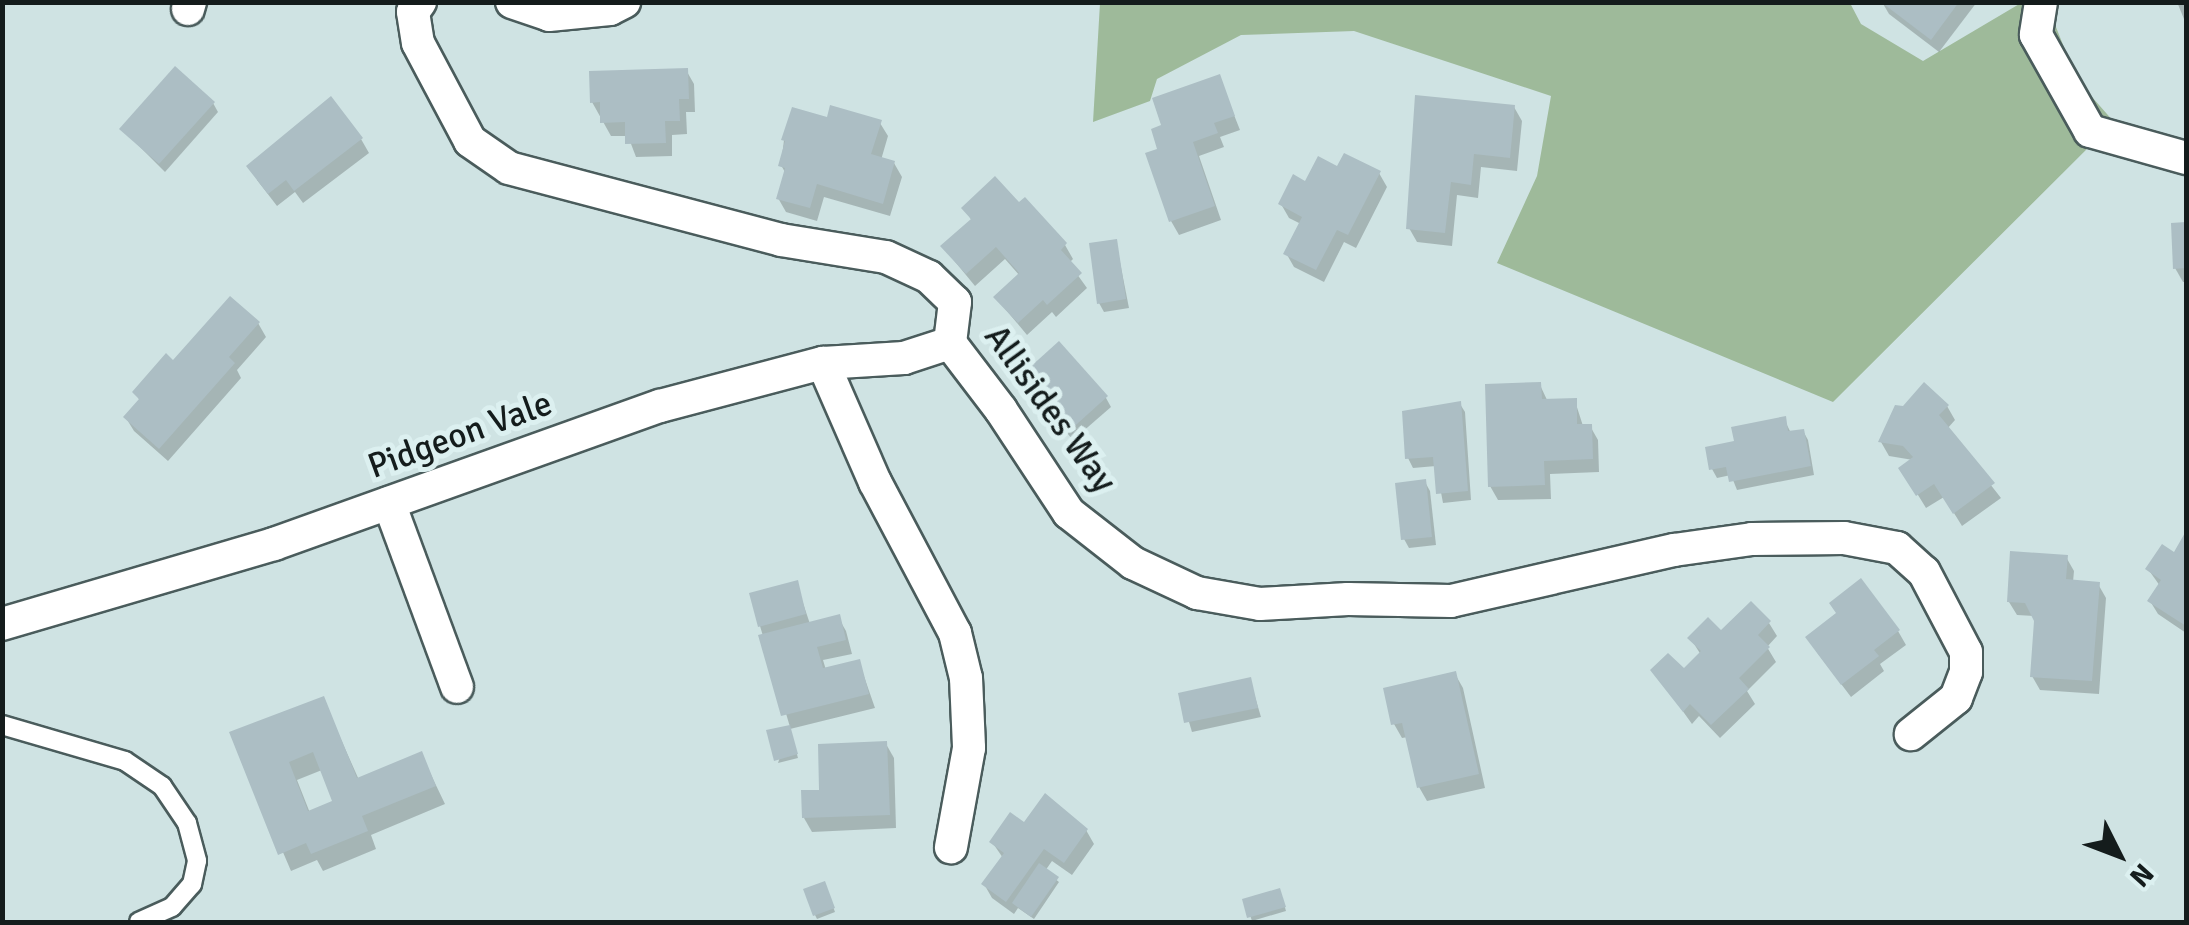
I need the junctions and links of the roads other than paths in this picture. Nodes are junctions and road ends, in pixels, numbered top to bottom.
1 (420, 2) edge
2 (512, 2) edge
3 (624, 2) edge
4 (2041, 2) edge
5 (2186, 158) edge
6 (950, 343) junction
7 (823, 364) junction
8 (389, 503) junction
9 (2, 624) edge
10 (456, 687) dead end
11 (2, 725) edge
12 (1911, 734) dead end
13 (951, 847) dead end
14 (139, 922) edge

1 - 6 street, Allisides Way
2 - 3 street
4 - 5 street
6 - 7 street, Pidgeon Vale
6 - 12 street, Allisides Way
7 - 8 street, Pidgeon Vale
7 - 13 street
8 - 9 street, Pidgeon Vale
8 - 10 street
11 - 14 lane

